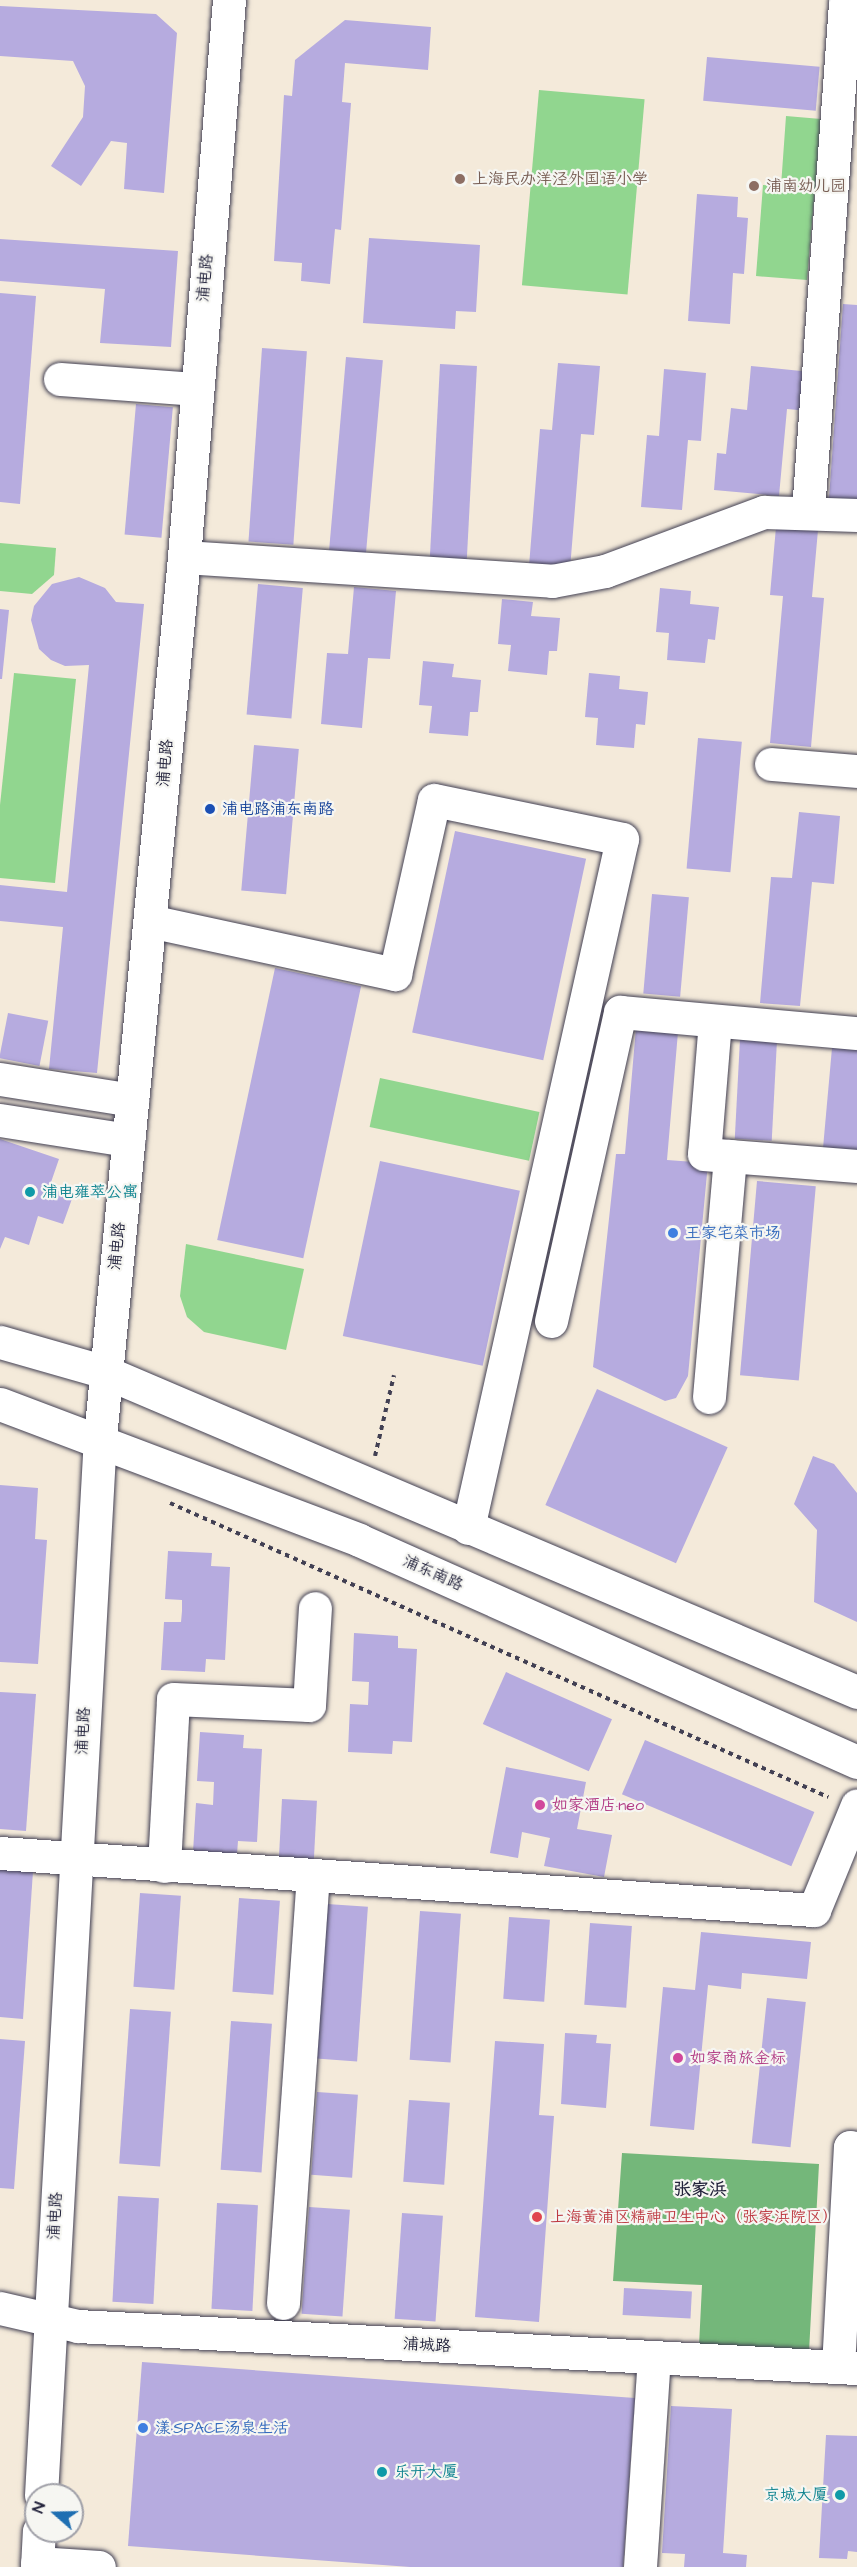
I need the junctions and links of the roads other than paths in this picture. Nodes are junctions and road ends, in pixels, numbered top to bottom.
1 (229, 0) edge
2 (845, 3) edge
3 (844, 188) edge
4 (60, 379) dead end
5 (195, 389) junction
6 (808, 511) junction
7 (857, 515) edge
8 (184, 557) junction
9 (771, 764) dead end
10 (857, 771) edge
11 (150, 921) junction
12 (715, 1021) junction
13 (857, 1033) edge
14 (0, 1079) edge
15 (132, 1100) junction
16 (0, 1120) edge
17 (128, 1140) junction
18 (730, 1156) junction
19 (857, 1166) edge
20 (551, 1321) dead end
21 (0, 1342) edge
22 (105, 1372) junction
23 (709, 1397) dead end
24 (0, 1404) edge
25 (100, 1438) junction
26 (468, 1528) junction
27 (315, 1608) dead end
28 (857, 1692) edge
29 (857, 1762) edge
30 (856, 1807) edge
31 (0, 1853) edge
32 (76, 1858) junction
33 (164, 1866) junction
34 (313, 1876) junction
35 (857, 2148) edge
36 (283, 2303) dead end
37 (0, 2307) edge
38 (49, 2321) junction
39 (654, 2357) junction
40 (848, 2367) edge
41 (42, 2483) edge
42 (38, 2543) edge
43 (37, 2565) edge
44 (99, 2567) edge
45 (640, 2567) edge

1 - 5 street, 浦电路
2 - 3 street
3 - 6 street
4 - 5 street
5 - 8 street, 浦电路
6 - 7 street
6 - 8 street
8 - 11 street, 浦电路
9 - 10 street
11 - 15 street, 浦电路
11 - 26 street
12 - 13 street
12 - 18 street
12 - 20 street
14 - 15 street
15 - 17 street, 浦电路
16 - 17 street
17 - 22 street, 浦电路
18 - 19 street
18 - 23 street
21 - 22 street
22 - 25 street, 浦电路
22 - 26 street
24 - 25 street, 浦东南路
25 - 29 street, 浦东南路
25 - 32 street, 浦电路
26 - 28 street
27 - 33 street
30 - 34 street
31 - 32 street
32 - 33 street
32 - 38 street, 浦电路
33 - 34 street
34 - 36 street
35 - 40 street
37 - 38 street, 浦城路
38 - 39 street, 浦城路
38 - 41 street, 浦电路
39 - 40 street, 浦城路
39 - 45 street
42 - 43 street
43 - 44 street

